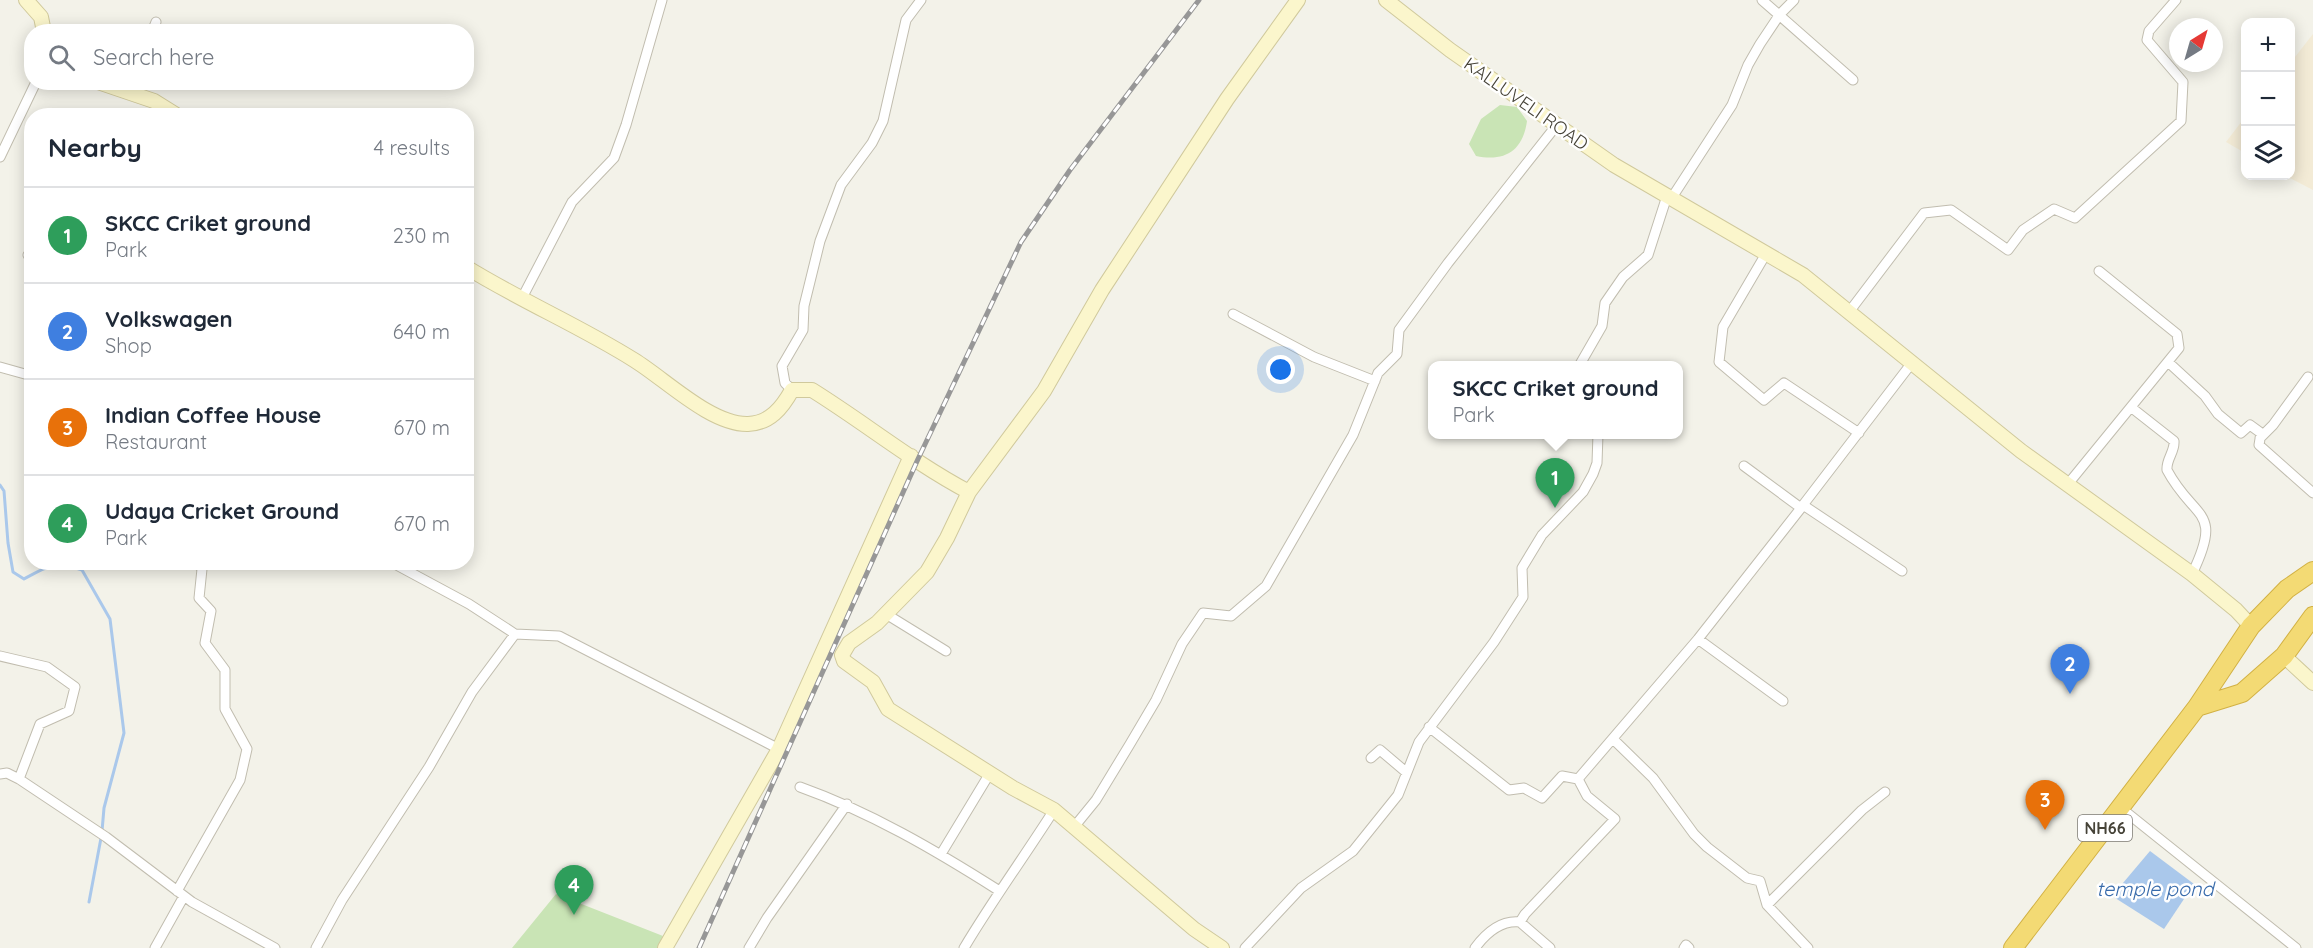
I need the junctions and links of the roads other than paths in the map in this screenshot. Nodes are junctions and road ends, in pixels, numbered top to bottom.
1 (26, 0) edge
2 (662, 0) edge
3 (921, 0) edge
4 (1298, 0) edge
5 (1386, 0) edge
6 (1762, 0) edge
7 (1794, 0) edge
8 (2176, 0) edge
9 (1780, 14) junction
10 (42, 24) edge
11 (1853, 80) dead end
12 (32, 90) edge
13 (133, 90) edge
14 (165, 108) edge
15 (1556, 126) junction
16 (0, 157) edge
17 (1669, 197) junction
18 (1767, 252) junction
19 (474, 271) edge
20 (2099, 271) dead end
21 (522, 298) junction
22 (1849, 312) junction
23 (1233, 314) dead end
24 (1582, 361) edge
25 (2168, 362) junction
26 (1911, 364) junction
27 (0, 367) edge
28 (24, 374) edge
29 (2308, 377) dead end
30 (1375, 381) junction
31 (792, 390) junction
32 (2132, 408) junction
33 (1858, 433) junction
34 (2260, 438) junction
35 (1598, 439) edge
36 (911, 456) junction
37 (1744, 466) dead end
38 (2068, 484) junction
39 (969, 492) junction
40 (2313, 493) edge
41 (1802, 507) junction
42 (202, 570) edge
43 (406, 570) edge
44 (1902, 571) dead end
45 (2313, 572) edge
46 (2192, 574) junction
47 (886, 614) junction
48 (2313, 616) edge
49 (2313, 624) edge
50 (2251, 626) junction
51 (515, 634) junction
52 (1698, 639) junction
53 (946, 651) dead end
54 (0, 656) edge
55 (2284, 656) junction
56 (2313, 683) edge
57 (1783, 701) dead end
58 (2197, 708) junction
59 (1429, 727) junction
60 (1614, 740) junction
61 (779, 749) junction
62 (1371, 758) dead end
63 (1406, 772) junction
64 (990, 773) junction
65 (0, 774) edge
66 (19, 779) junction
67 (1578, 779) junction
68 (800, 787) dead end
69 (1885, 792) dead end
70 (847, 804) junction
71 (2121, 808) junction
72 (1054, 810) junction
73 (1074, 827) junction
74 (941, 854) junction
75 (998, 890) junction
76 (180, 894) junction
77 (1767, 905) junction
78 (1520, 922) junction
79 (155, 948) edge
80 (275, 948) edge
81 (316, 948) edge
82 (665, 948) edge
83 (749, 948) edge
84 (964, 948) edge
85 (1222, 948) edge
86 (1245, 948) edge
87 (1475, 948) edge
88 (1550, 948) edge
89 (1684, 948) edge
90 (1689, 948) edge
91 (1808, 948) edge
92 (2013, 948) edge
93 (2295, 948) edge

1 - 10 street
2 - 21 street
3 - 31 street
4 - 39 street
5 - 15 street, KALLUVELI ROAD
6 - 9 street
7 - 9 street
8 - 22 street
9 - 11 street
9 - 17 street
12 - 16 street
13 - 14 street
15 - 17 street, KALLUVELI ROAD
15 - 30 street
17 - 18 street, KALLUVELI ROAD
17 - 24 street
18 - 22 street, KALLUVELI ROAD
18 - 33 street
19 - 21 street
20 - 25 street
21 - 31 street
22 - 26 street, KALLUVELI ROAD
23 - 30 street
25 - 32 street
25 - 34 street
26 - 33 street
26 - 38 street, KALLUVELI ROAD
27 - 28 street
29 - 34 street
30 - 73 street
31 - 36 street
32 - 38 street
32 - 46 street
33 - 41 street
34 - 40 street
35 - 59 street
36 - 39 street
36 - 61 street
37 - 41 street
38 - 46 street, KALLUVELI ROAD
39 - 47 street
41 - 44 street
41 - 52 street
42 - 76 street
43 - 51 street
45 - 50 highway, NH66
46 - 50 street, KALLUVELI ROAD
47 - 53 street
47 - 64 street
48 - 55 highway
49 - 55 street
50 - 58 highway, NH66
51 - 61 street
51 - 81 street
52 - 57 street
52 - 60 street
54 - 66 street
55 - 56 street
55 - 58 highway
58 - 71 highway, NH66
59 - 63 street
59 - 67 street
60 - 67 street
60 - 77 street
61 - 82 street
62 - 63 street
63 - 86 street
64 - 72 street
64 - 74 street
65 - 66 street
66 - 76 street
67 - 78 street
68 - 70 street
69 - 77 street
70 - 74 street
70 - 83 street
71 - 92 highway, NH66
71 - 93 street
72 - 73 street
72 - 75 street
73 - 85 street
74 - 75 street
75 - 84 street
76 - 79 street
76 - 80 street
77 - 91 street
78 - 87 street
78 - 88 street
89 - 90 street

